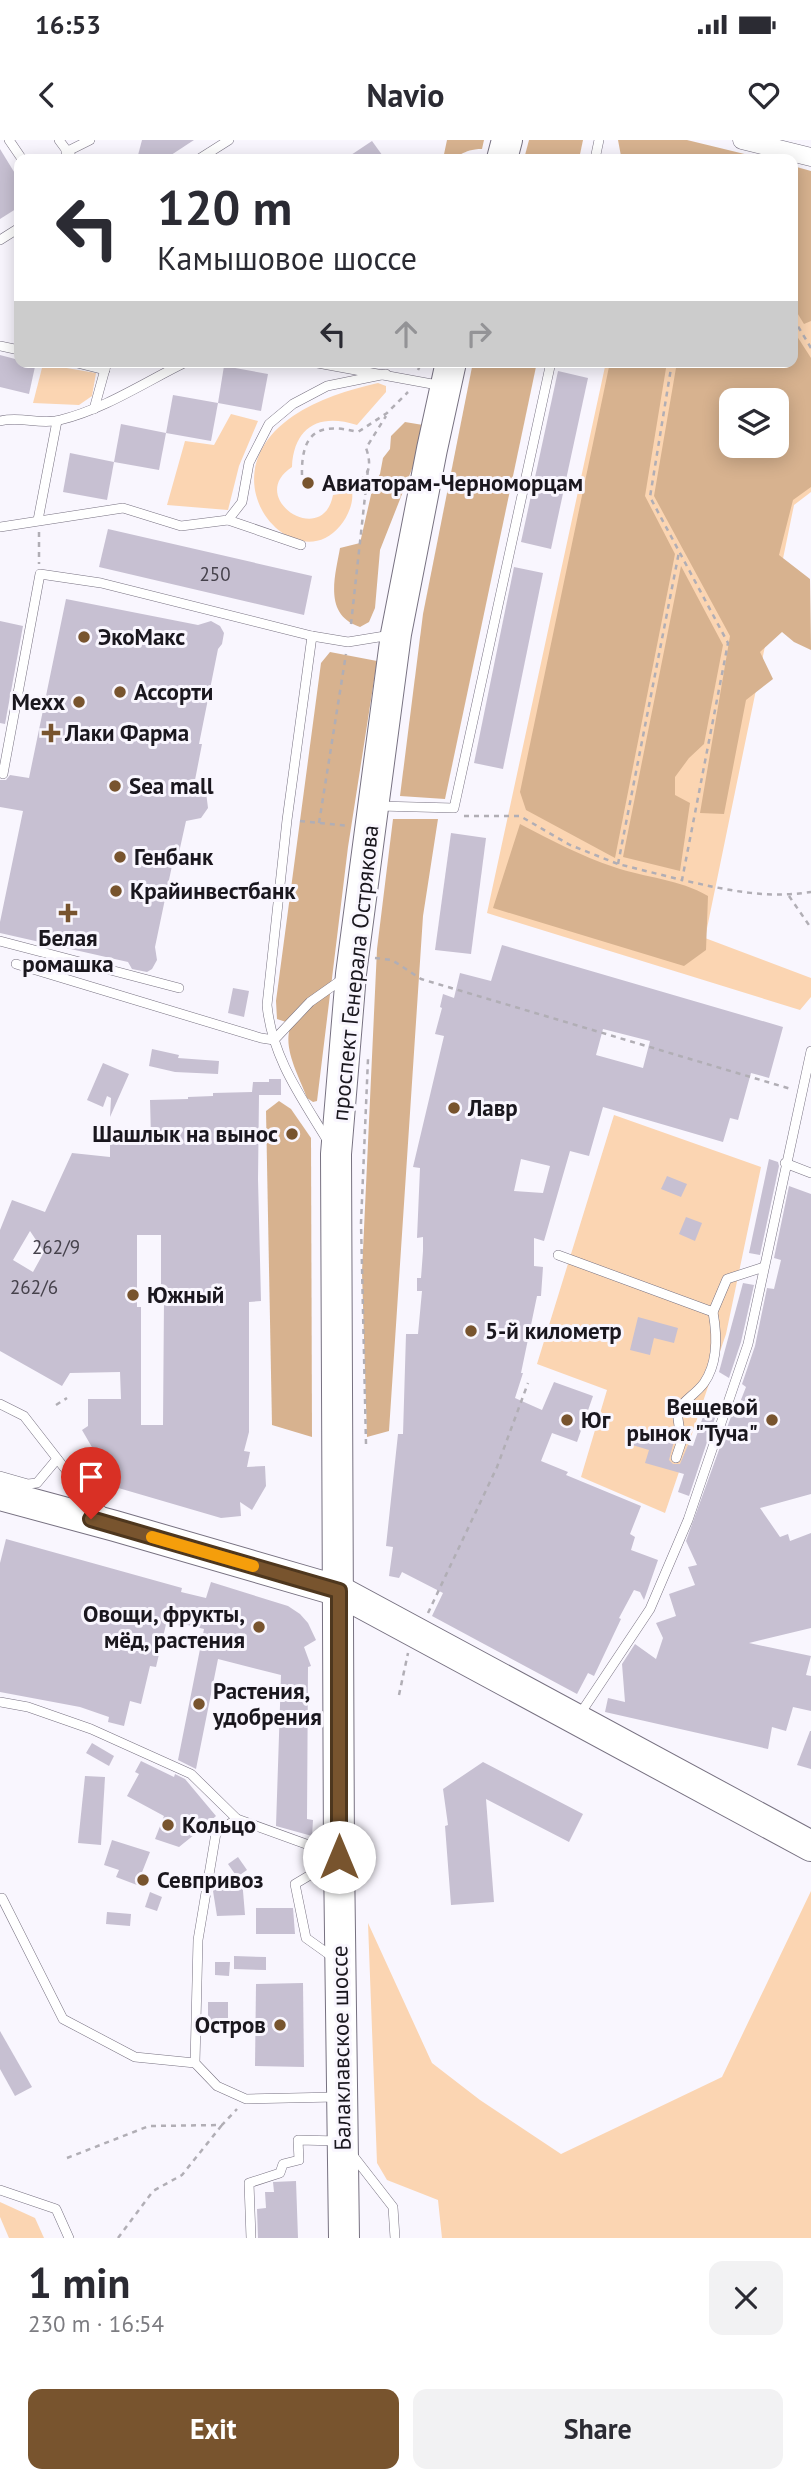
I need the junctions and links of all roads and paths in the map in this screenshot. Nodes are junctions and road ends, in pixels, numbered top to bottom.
1 (90, 140) edge
2 (229, 140) edge
3 (742, 140) edge
4 (72, 154) edge
5 (207, 154) edge
6 (796, 154) edge
7 (798, 326) edge
8 (811, 348) edge
9 (105, 368) edge
10 (174, 368) edge
11 (349, 368) edge
12 (550, 368) edge
13 (671, 368) edge
14 (386, 374) junction
15 (448, 374) edge
16 (404, 397) dead end
17 (94, 409) junction
18 (387, 413) junction
19 (0, 421) edge
20 (57, 421) junction
21 (368, 469) junction
22 (302, 475) dead end
23 (331, 488) dead end
24 (38, 520) junction
25 (228, 520) junction
26 (0, 527) edge
27 (302, 545) dead end
28 (679, 551) junction
29 (40, 574) junction
30 (351, 624) dead end
31 (396, 634) junction
32 (312, 636) junction
33 (346, 654) dead end
34 (3, 774) dead end
35 (373, 806) junction
36 (455, 816) dead end
37 (300, 821) dead end
38 (319, 823) junction
39 (353, 827) dead end
40 (618, 864) junction
41 (682, 880) junction
42 (811, 892) edge
43 (789, 896) junction
44 (811, 928) edge
45 (0, 941) edge
46 (16, 964) dead end
47 (362, 966) junction
48 (179, 988) dead end
49 (274, 1040) junction
50 (811, 1051) edge
51 (368, 1052) dead end
52 (801, 1092) junction
53 (336, 1154) junction
54 (785, 1163) junction
55 (811, 1173) edge
56 (558, 1255) dead end
57 (764, 1267) junction
58 (713, 1312) junction
59 (528, 1383) dead end
60 (68, 1398) dead end
61 (0, 1404) edge
62 (56, 1405) dead end
63 (366, 1444) dead end
64 (676, 1458) dead end
65 (57, 1459) junction
66 (0, 1476) edge
67 (0, 1495) edge
68 (115, 1526) junction
69 (339, 1591) junction
70 (424, 1618) dead end
71 (408, 1653) dead end
72 (400, 1695) dead end
73 (0, 1702) edge
74 (585, 1726) junction
75 (237, 1819) junction
76 (811, 1846) edge
77 (339, 1853) junction
78 (2, 1898) dead end
79 (341, 1962) junction
80 (195, 2063) junction
81 (341, 2097) junction
82 (246, 2099) junction
83 (222, 2125) junction
84 (342, 2141) junction
85 (67, 2158) dead end
86 (0, 2190) edge
87 (69, 2238) edge
88 (118, 2238) edge
89 (251, 2238) edge
90 (344, 2238) edge
91 (395, 2238) edge

1 - 4 lane
2 - 5 lane
3 - 6 street
7 - 8 path
9 - 17 lane
10 - 17 lane
11 - 14 lane
12 - 35 lane
13 - 28 path
14 - 15 lane
14 - 25 lane
15 - 31 main road, проспект Генерала Острякова
16 - 18 path
17 - 20 lane
18 - 21 path
18 - 22 path
19 - 20 lane
20 - 24 lane
21 - 23 path
21 - 30 path
24 - 25 lane
24 - 26 lane
24 - 29 path
25 - 27 lane
28 - 40 path
28 - 41 path
29 - 32 lane
29 - 34 lane
31 - 32 lane
31 - 35 main road, проспект Генерала Острякова
32 - 49 lane
33 - 38 path
35 - 47 main road, проспект Генерала Острякова
36 - 40 path
37 - 38 path
38 - 39 path
40 - 41 path
41 - 43 path
42 - 43 path
43 - 44 path
45 - 48 lane
46 - 49 lane
47 - 49 lane
47 - 52 path
47 - 53 main road, проспект Генерала Острякова
49 - 53 lane
50 - 52 lane
51 - 63 path
52 - 54 lane
53 - 69 main road, проспект Генерала Острякова
54 - 55 lane
54 - 57 lane
56 - 58 lane
57 - 58 lane
57 - 74 lane
58 - 64 lane
59 - 70 path
60 - 62 path
61 - 65 lane
65 - 66 lane
65 - 68 lane
67 - 68 main road
68 - 69 main road
69 - 74 main road
69 - 77 main road, Балаклавское шоссе
71 - 72 path
73 - 75 lane
74 - 76 main road
75 - 77 lane
75 - 80 lane
77 - 79 main road, Балаклавское шоссе
77 - 79 lane
78 - 80 lane
79 - 81 main road, Балаклавское шоссе
80 - 82 lane
81 - 82 lane
81 - 84 main road, Балаклавское шоссе
82 - 83 path
83 - 85 path
83 - 88 path
84 - 89 lane
84 - 90 main road, Балаклавское шоссе
84 - 91 lane
86 - 87 lane

